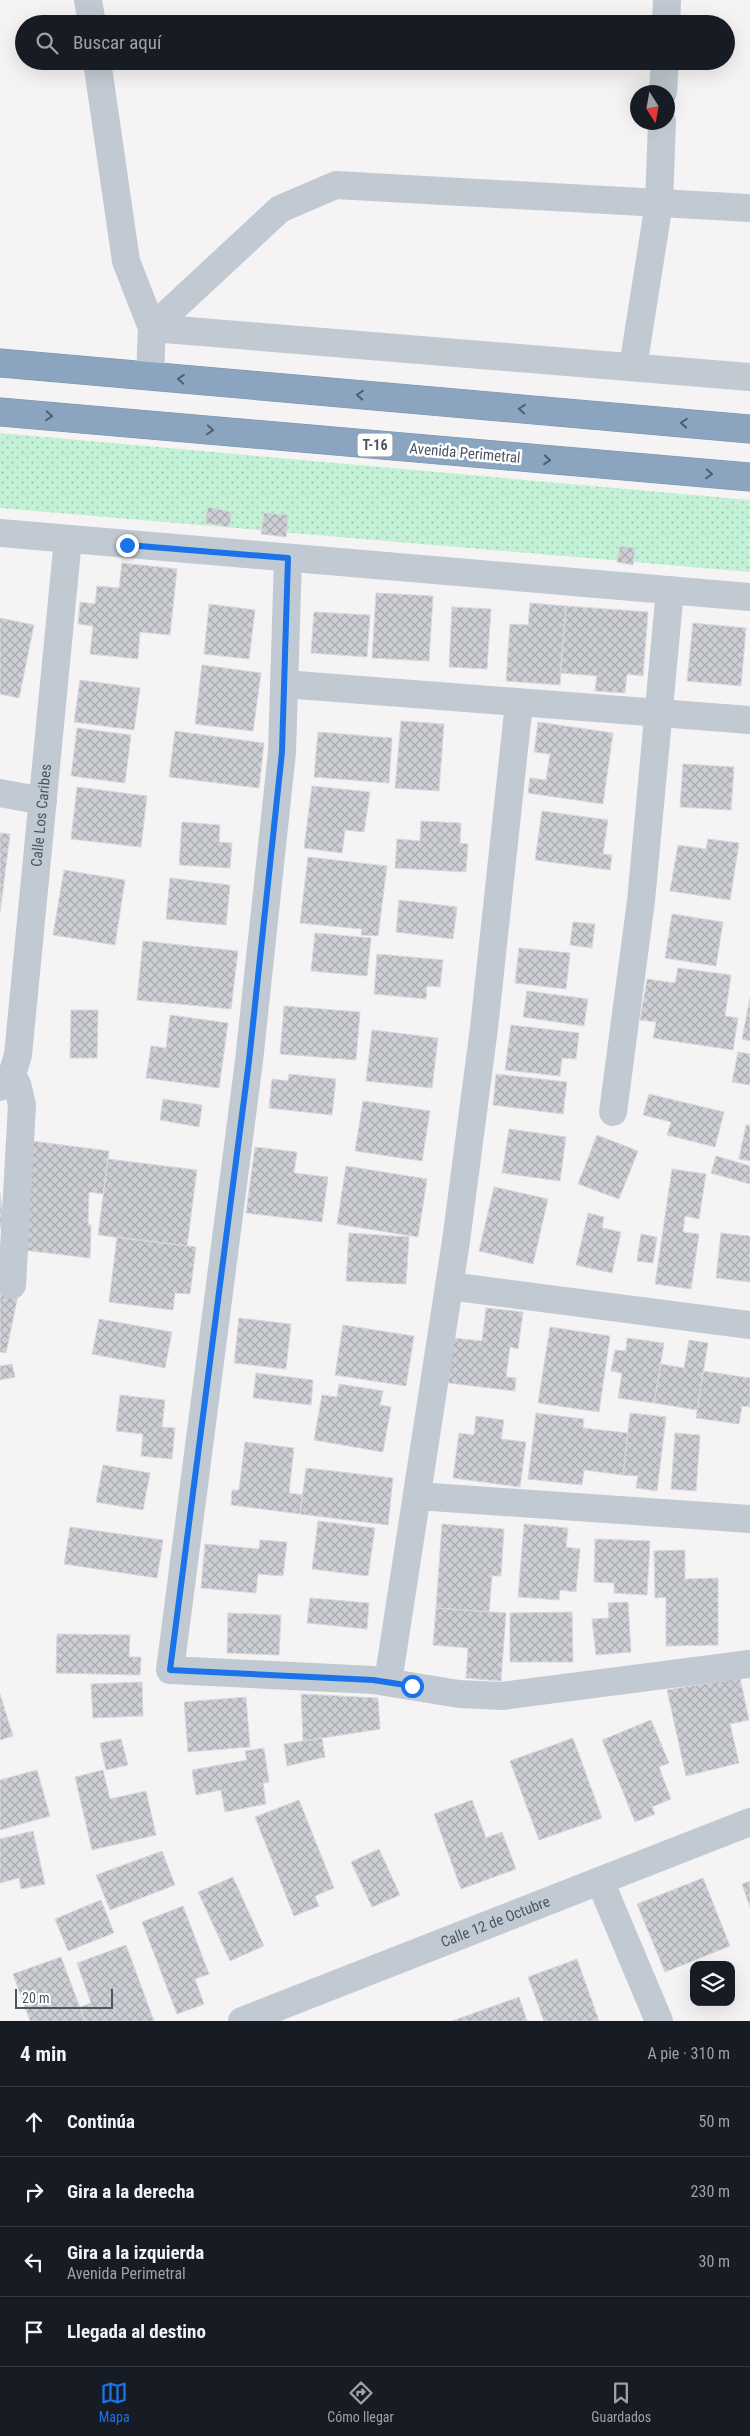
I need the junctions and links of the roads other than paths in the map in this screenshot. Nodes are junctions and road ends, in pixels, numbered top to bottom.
1 (88, 0) edge
2 (667, 0) edge
3 (90, 15) edge
4 (666, 15) edge
5 (98, 70) edge
6 (664, 70) edge
7 (663, 85) edge
8 (662, 130) edge
9 (659, 203) junction
10 (750, 208) edge
11 (152, 328) junction
12 (0, 364) edge
13 (633, 367) junction
14 (150, 376) junction
15 (750, 377) edge
16 (0, 412) edge
17 (750, 429) edge
18 (750, 477) edge
19 (0, 533) edge
20 (68, 539) junction
21 (288, 558) junction
22 (670, 590) junction
23 (750, 597) edge
24 (284, 684) junction
25 (519, 702) junction
26 (659, 713) junction
27 (750, 720) edge
28 (0, 793) edge
29 (43, 800) junction
30 (5, 1082) edge
31 (613, 1112) dead end
32 (12, 1285) dead end
33 (449, 1286) junction
34 (750, 1325) edge
35 (417, 1496) junction
36 (750, 1519) edge
37 (750, 1662) edge
38 (388, 1682) junction
39 (750, 1822) edge
40 (600, 1880) junction
41 (242, 2021) edge
42 (659, 2021) edge

1 - 3 street
2 - 4 street
5 - 11 street
6 - 7 street
8 - 9 street
9 - 10 street
9 - 11 street
9 - 13 street
11 - 13 street
11 - 14 street
12 - 14 highway
13 - 15 street
17 -> 14 highway
16 -> 18 highway, Avenida Perimetral / T-16
19 - 20 street
20 - 21 street
20 - 29 street, Calle Los Caribes
21 - 22 street
21 - 24 street
22 - 23 street
22 - 26 street
24 - 25 street
24 - 38 street
25 - 26 street
25 - 33 street
26 - 27 street
26 - 31 street
28 - 29 street
29 - 30 street, Calle Los Caribes
30 - 32 street
33 - 34 street
33 - 35 street
35 - 36 street
35 - 38 street
37 - 38 street
39 - 40 street, Calle 12 de Octubre
40 - 41 street, Calle 12 de Octubre
40 - 42 street

